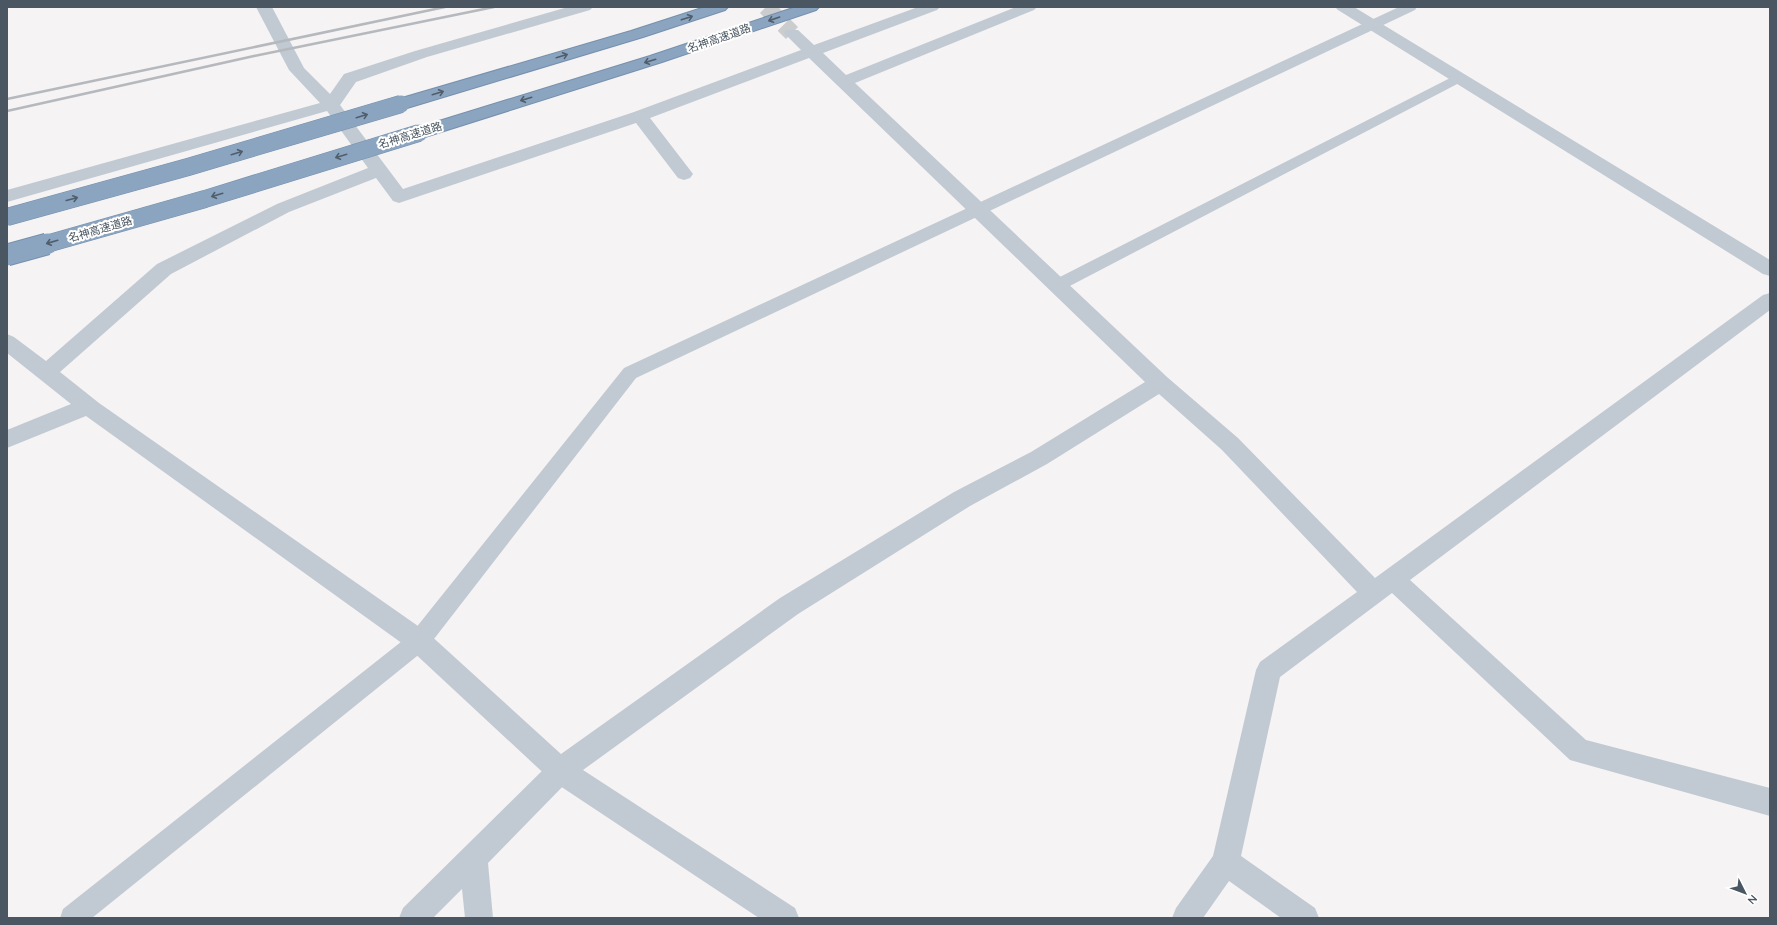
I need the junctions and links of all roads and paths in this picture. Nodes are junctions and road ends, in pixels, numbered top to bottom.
1 (264, 7) edge
2 (585, 7) edge
3 (720, 7) edge
4 (811, 7) edge
5 (932, 7) edge
6 (1029, 7) edge
7 (1343, 7) edge
8 (1410, 7) edge
9 (1372, 25) junction
10 (792, 33) tunnel mouth
11 (812, 52) junction
12 (1458, 78) junction
13 (844, 82) junction
14 (331, 105) junction
15 (640, 116) junction
16 (379, 170) junction
17 (684, 174) dead end
18 (7, 196) edge
19 (978, 209) junction
20 (7, 217) edge
21 (7, 255) edge
22 (1770, 269) edge
23 (1058, 285) junction
24 (1770, 300) edge
25 (7, 342) edge
26 (46, 373) junction
27 (1160, 383) junction
28 (90, 406) junction
29 (7, 439) edge
30 (1384, 586) junction
31 (419, 641) junction
32 (560, 771) junction
33 (1770, 802) edge
34 (473, 858) junction
35 (1226, 862) junction
36 (72, 918) edge
37 (413, 918) edge
38 (478, 918) edge
39 (785, 918) edge
40 (1186, 918) edge
41 (1305, 918) edge

1 - 14 street
2 - 14 street
20 -> 3 highway, bridge
4 -> 21 highway, 名神高速道路, bridge
5 - 11 street
6 - 13 street
7 - 9 street
8 - 9 lane
9 - 12 street
9 - 19 lane
10 - 11 street
11 - 13 street
11 - 15 street
12 - 22 street
12 - 23 lane
13 - 19 street
14 - 16 street
14 - 18 street
15 - 16 street
15 - 17 street
16 - 26 street
19 - 23 street
19 - 31 lane
23 - 27 street
24 - 30 street
25 - 26 street
26 - 28 street
27 - 30 street
27 - 32 street
28 - 29 street
28 - 31 street
30 - 33 street
30 - 35 street
31 - 32 street
31 - 36 lane
32 - 34 street
32 - 39 street
34 - 37 street
34 - 38 street
35 - 40 street
35 - 41 street

